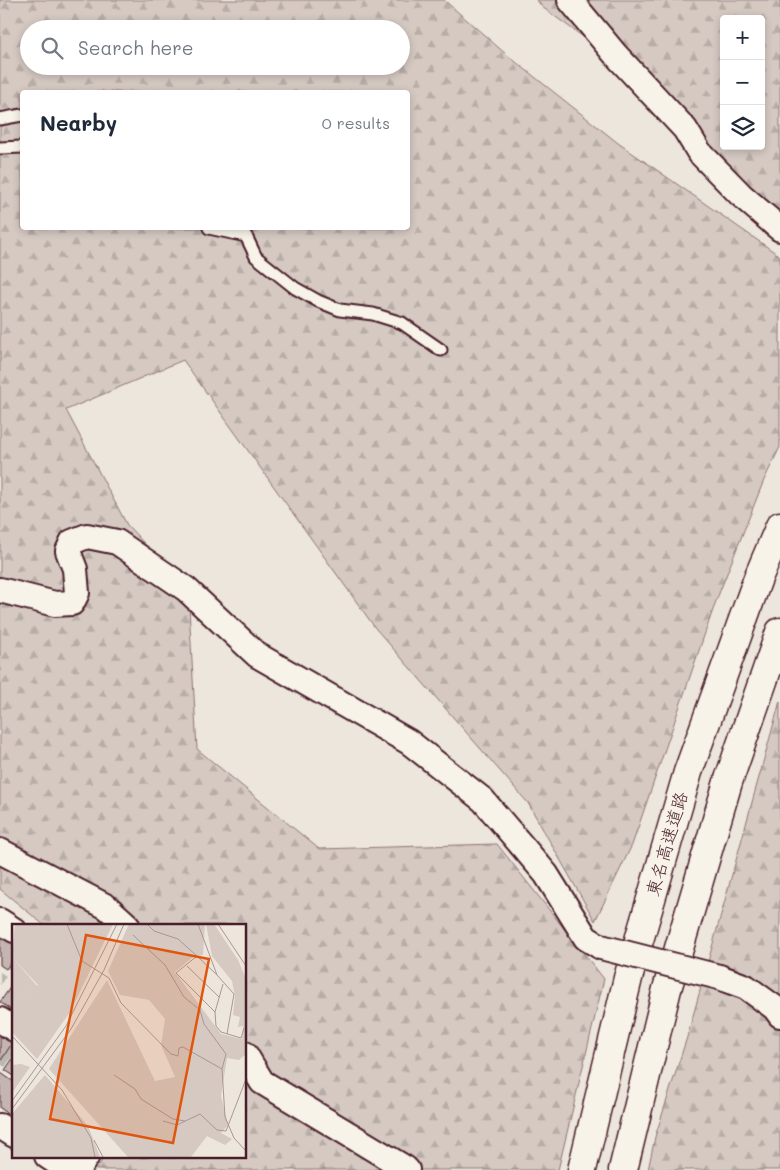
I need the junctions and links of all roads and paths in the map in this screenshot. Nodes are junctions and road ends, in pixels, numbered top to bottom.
1 (570, 0) edge
2 (20, 115) edge
3 (0, 119) edge
4 (20, 147) edge
5 (0, 148) edge
6 (780, 229) edge
7 (218, 230) edge
8 (441, 350) dead end
9 (780, 526) edge
10 (0, 590) edge
11 (780, 632) edge
12 (0, 851) edge
13 (0, 920) edge
14 (126, 924) edge
15 (12, 929) edge
16 (780, 1015) edge
17 (0, 1020) edge
18 (12, 1028) edge
19 (246, 1056) edge
20 (0, 1126) edge
21 (12, 1134) edge
22 (50, 1158) edge
23 (86, 1158) edge
24 (68, 1170) edge
25 (78, 1170) edge
26 (406, 1170) edge
27 (582, 1170) edge
28 (623, 1170) edge

1 - 6 street
2 - 3 lane
4 - 5 lane
7 - 8 lane
9 - 27 highway, 東名高速道路
10 - 16 street, bridge
11 - 28 highway
12 - 14 street
13 - 15 street
17 - 18 street
19 - 26 street
20 - 21 street
22 - 24 street
23 - 25 street

